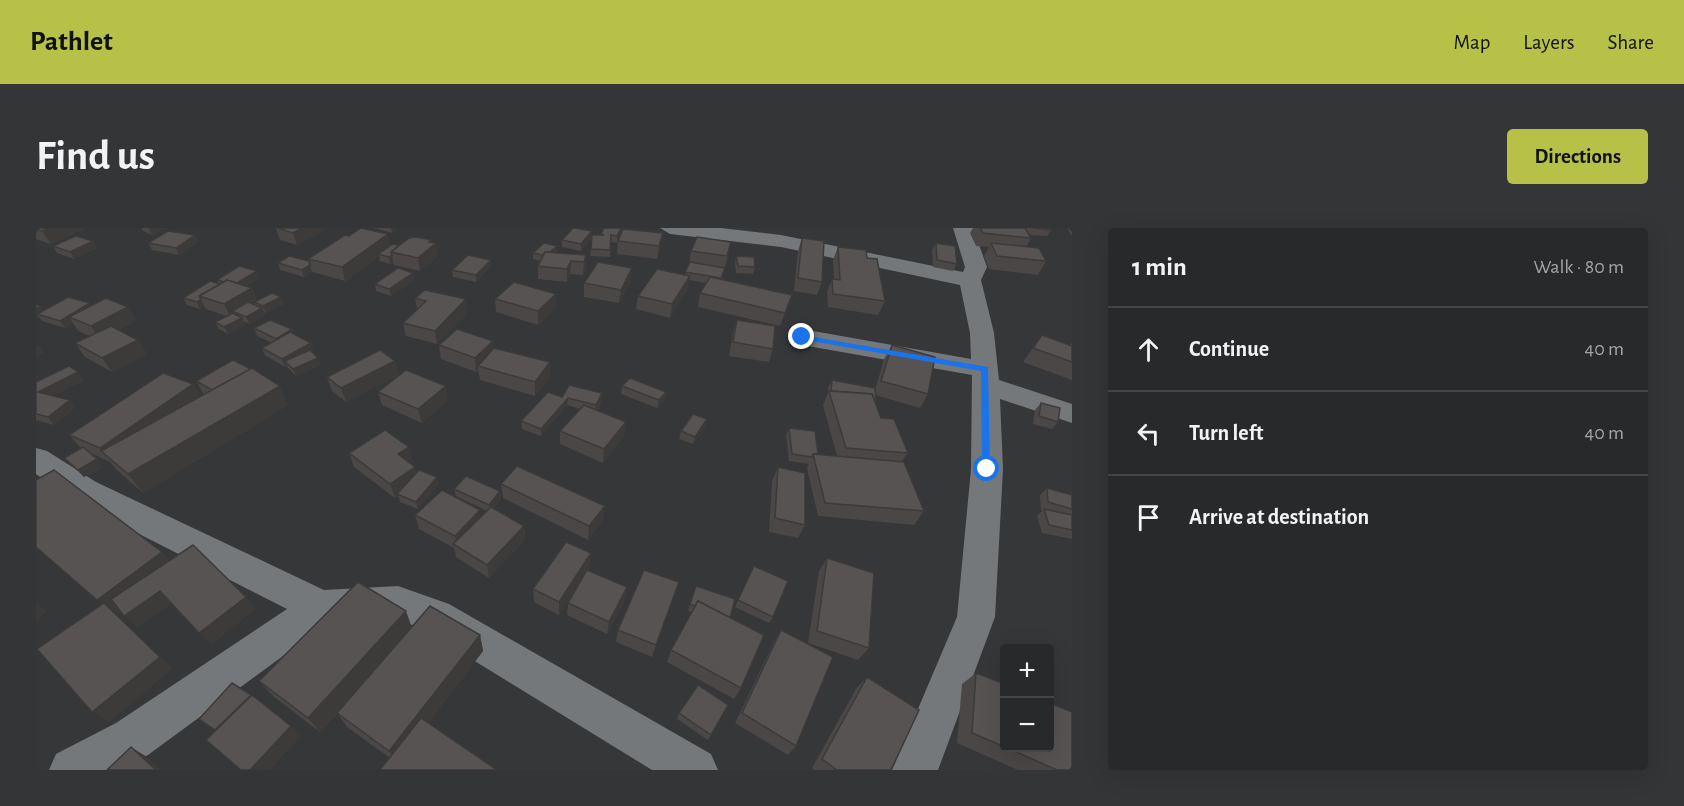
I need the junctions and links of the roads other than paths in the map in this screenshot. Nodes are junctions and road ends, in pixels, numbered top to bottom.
1 (670, 228) edge
2 (963, 228) edge
3 (970, 280) junction
4 (802, 337) dead end
5 (986, 377) junction
6 (1072, 414) edge
7 (36, 459) edge
8 (321, 607) junction
9 (72, 770) edge
10 (695, 770) edge
11 (915, 770) edge

1 - 3 street
2 - 3 street
3 - 5 street
4 - 5 street
5 - 6 street
5 - 11 street
7 - 8 street
8 - 9 street
8 - 10 street

